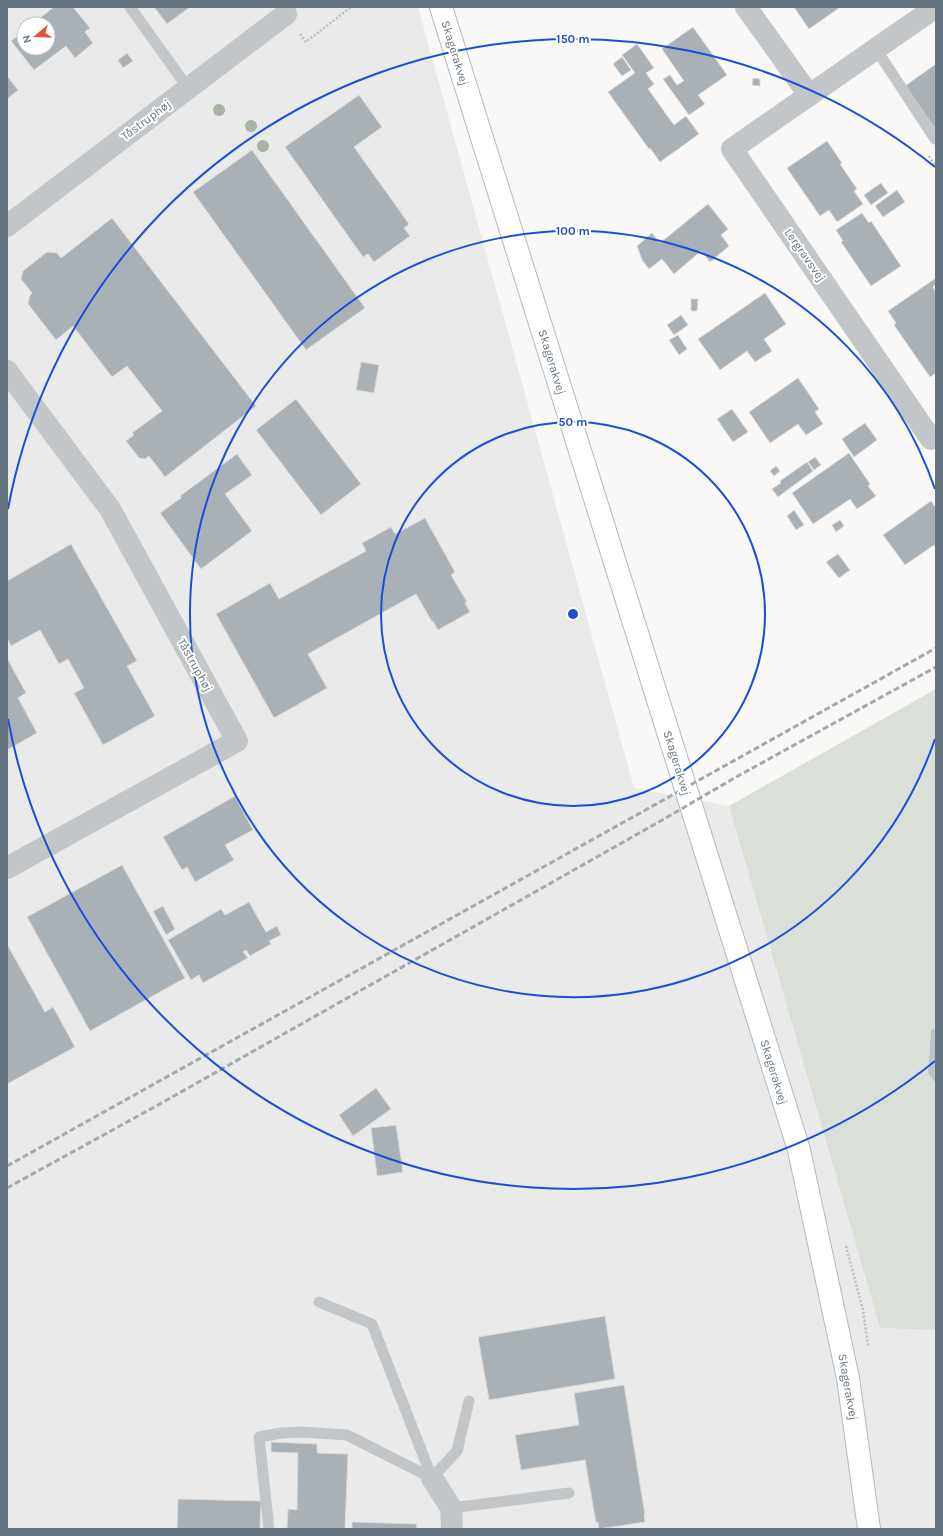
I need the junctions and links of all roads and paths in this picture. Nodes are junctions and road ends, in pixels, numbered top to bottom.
1 (130, 7) edge
2 (351, 7) edge
3 (441, 7) edge
4 (746, 7) edge
5 (936, 7) edge
6 (286, 14) joint
7 (876, 49) junction
8 (188, 88) junction
9 (809, 96) junction
10 (935, 139) dead end
11 (7, 226) edge
12 (7, 371) edge
13 (931, 439) dead end
14 (7, 868) edge
15 (319, 1302) dead end
16 (468, 1401) dead end
17 (432, 1478) junction
18 (569, 1493) dead end
19 (452, 1519) edge
20 (269, 1529) edge
21 (869, 1529) edge

1 - 8 lane
2 - 6 path
3 - 21 street, Skagerakvej
4 - 9 street
5 - 7 street, Lergravsvej
6 - 8 street, Tåstruphøj
7 - 9 street, Lergravsvej
7 - 10 lane
8 - 11 street, Tåstruphøj
9 - 13 street, Lergravsvej
12 - 14 street, Tåstruphøj
15 - 17 lane
16 - 17 lane
17 - 19 street
17 - 20 lane
18 - 19 lane

